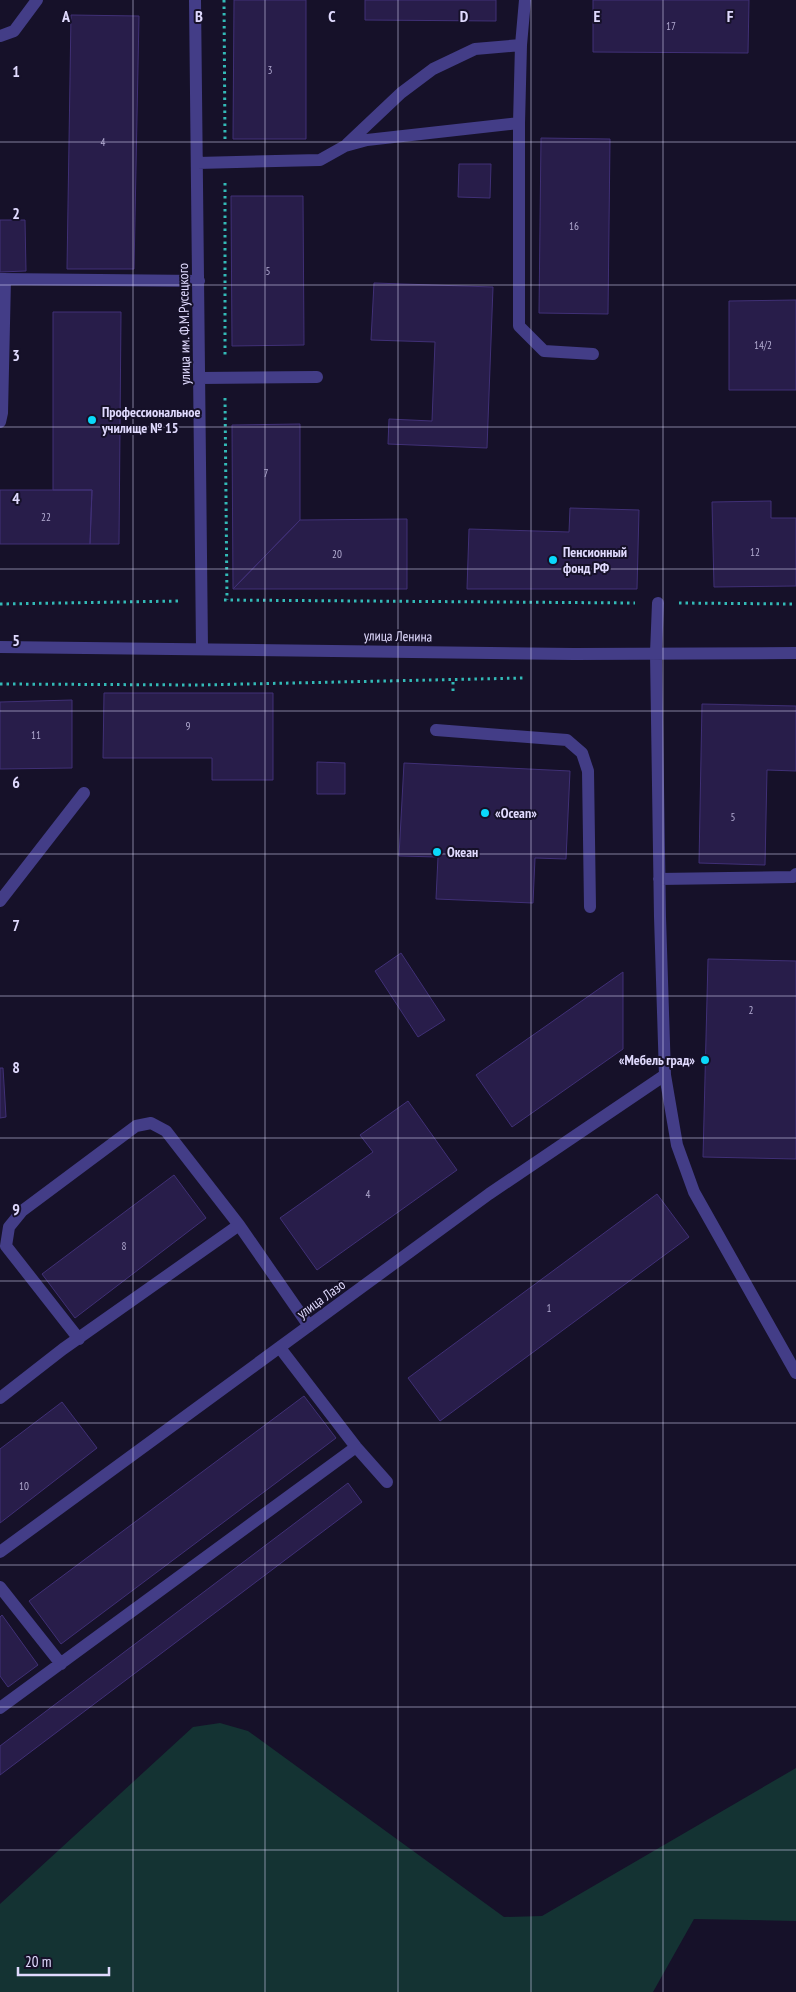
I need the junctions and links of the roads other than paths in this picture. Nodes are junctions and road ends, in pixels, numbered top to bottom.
1 (37, 0) edge
2 (195, 0) edge
3 (524, 0) edge
4 (0, 36) edge
5 (521, 45) junction
6 (519, 123) junction
7 (345, 146) junction
8 (197, 163) junction
9 (2, 279) edge
10 (199, 281) junction
11 (592, 354) dead end
12 (317, 377) dead end
13 (200, 378) junction
14 (0, 422) edge
15 (658, 603) road end
16 (0, 647) edge
17 (202, 648) junction
18 (656, 653) junction
19 (796, 653) edge
20 (436, 730) dead end
21 (84, 793) dead end
22 (796, 874) edge
23 (660, 879) junction
24 (0, 901) edge
25 (590, 907) dead end
26 (665, 1075) junction
27 (239, 1225) junction
28 (310, 1326) junction
29 (79, 1339) junction
30 (280, 1348) junction
31 (796, 1373) edge
32 (0, 1398) edge
33 (356, 1447) junction
34 (387, 1482) dead end
35 (0, 1552) edge
36 (0, 1587) edge
37 (61, 1664) junction
38 (0, 1708) edge

1 - 4 street
2 - 8 street, улица им. Ф.М.Русецкого
3 - 5 street
5 - 6 street
5 - 7 street
6 - 7 street
6 - 11 street
7 - 8 street
8 - 10 street, улица им. Ф.М.Русецкого
9 - 10 street
9 - 14 street
10 - 13 street, улица им. Ф.М.Русецкого
12 - 13 street
13 - 17 street, улица им. Ф.М.Русецкого
15 - 18 street
16 - 17 street, улица Ленина
17 - 18 street, улица Ленина
18 - 19 street, улица Ленина
18 - 23 street
20 - 25 street
21 - 24 street
22 - 23 street
23 - 26 street
26 - 28 street, улица Лазо
26 - 31 street
27 - 28 street
27 - 29 street
27 - 29 street
28 - 30 street, улица Лазо
29 - 32 street
30 - 33 street
30 - 35 street, улица Лазо
33 - 34 street
33 - 37 street
36 - 37 street
37 - 38 street

